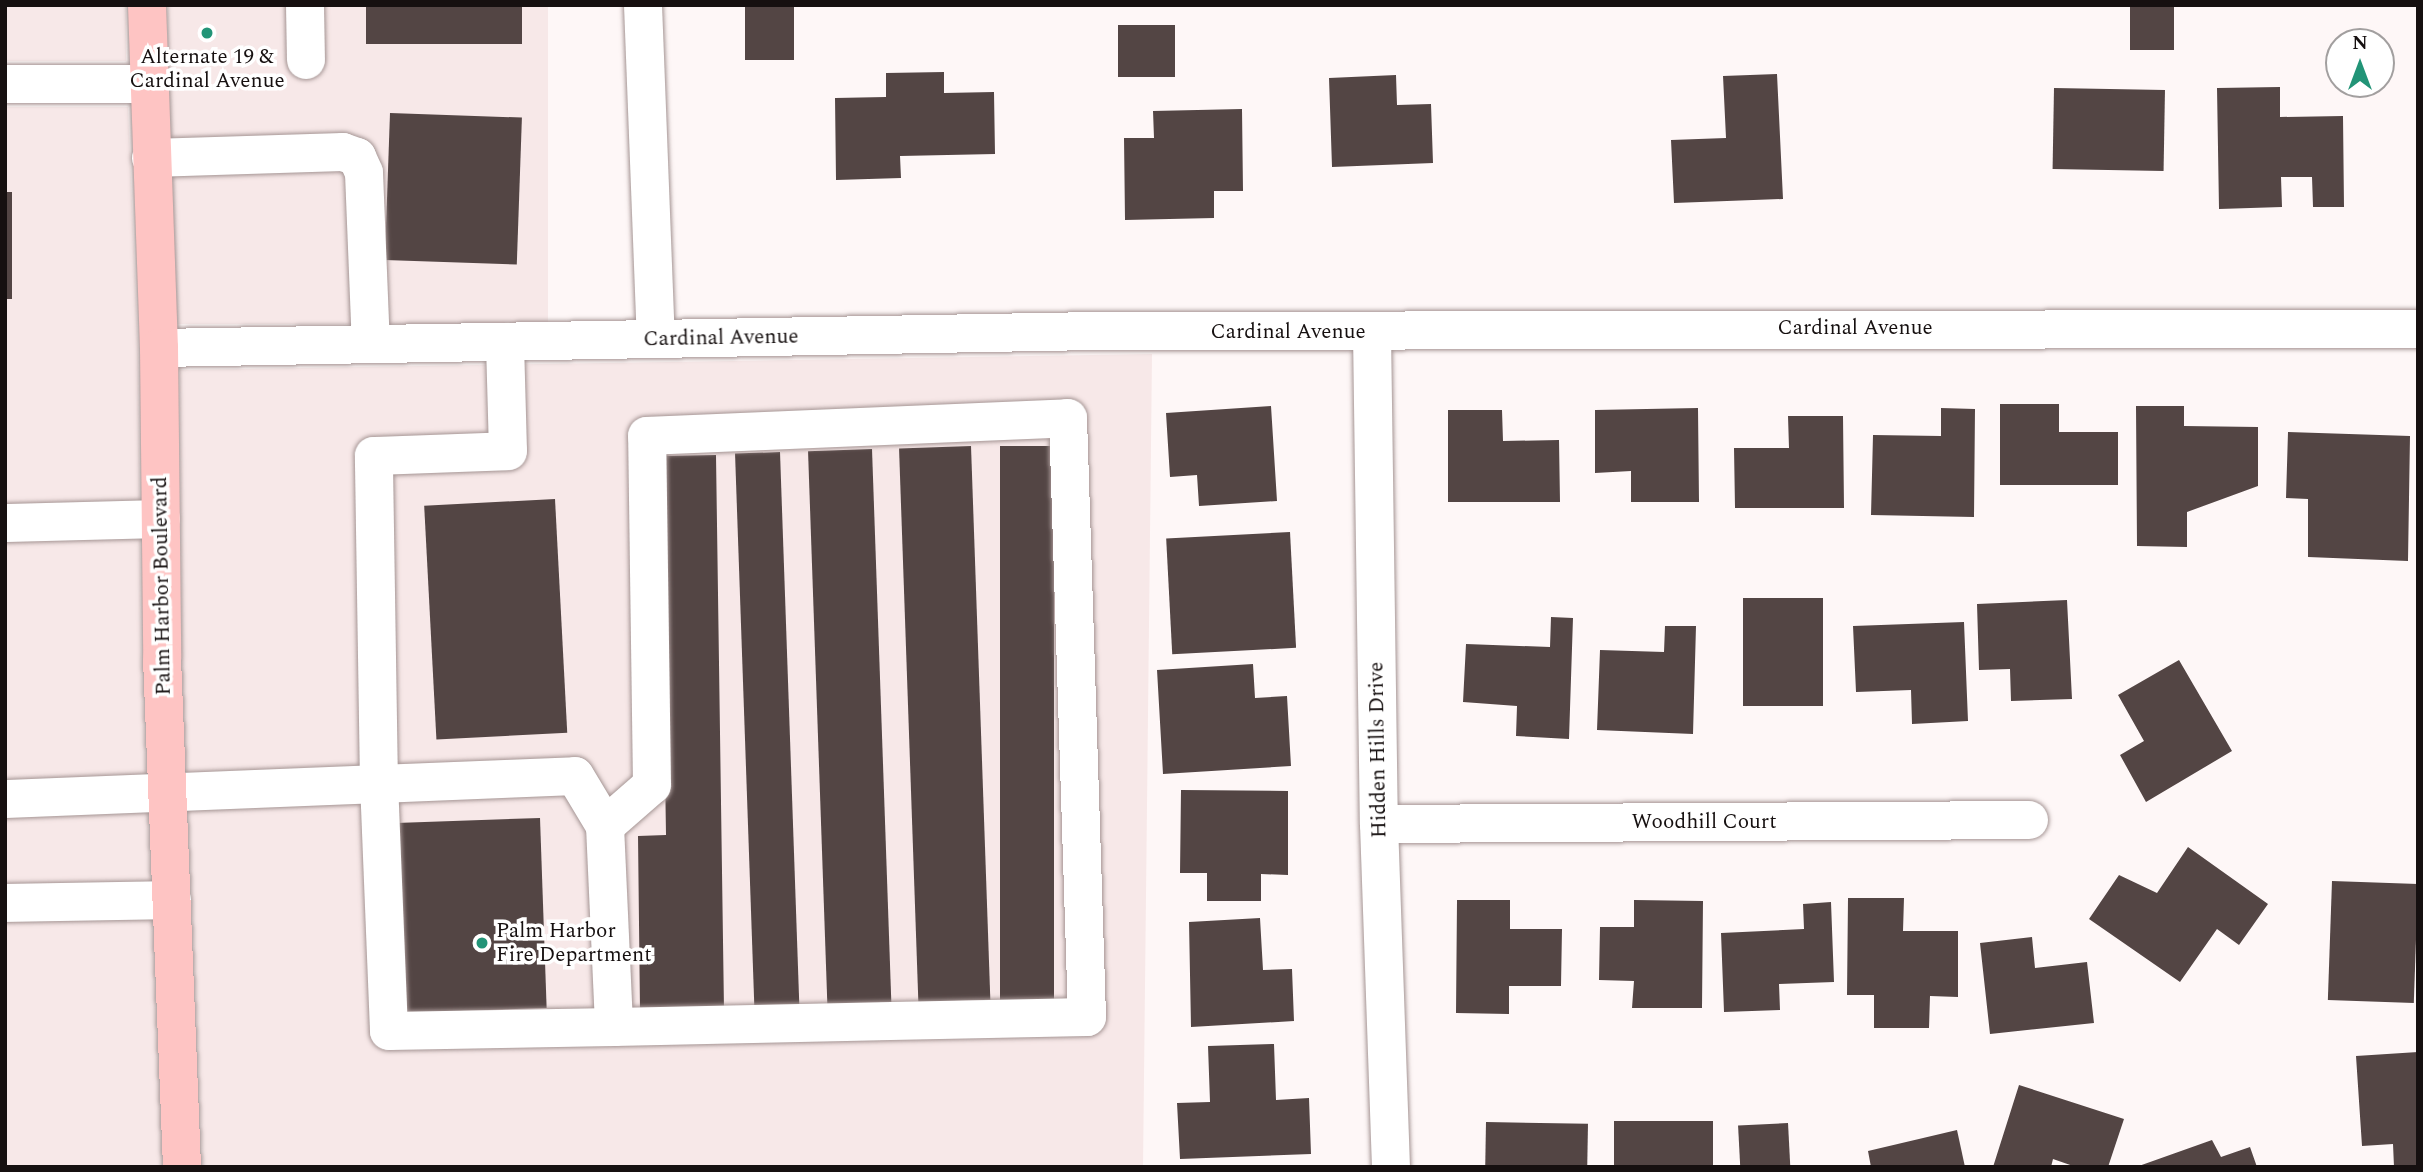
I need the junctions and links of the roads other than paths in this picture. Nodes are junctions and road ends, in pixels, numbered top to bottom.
1 (147, 5) edge
2 (305, 5) edge
3 (643, 5) edge
4 (306, 60) dead end
5 (5, 84) edge
6 (150, 84) junction
7 (151, 158) junction
8 (2418, 329) edge
9 (1372, 332) junction
10 (656, 339) junction
11 (505, 342) junction
12 (371, 344) junction
13 (159, 348) junction
14 (161, 519) junction
15 (5, 523) edge
16 (379, 784) junction
17 (168, 792) junction
18 (5, 799) edge
19 (2029, 820) dead end
20 (1379, 824) junction
21 (605, 825) junction
22 (173, 900) junction
23 (5, 903) edge
24 (614, 1027) junction
25 (182, 1167) edge
26 (1391, 1167) edge

1 - 6 main road, Palm Harbor Boulevard
2 - 4 street
3 - 10 street
5 - 6 street
6 - 7 main road, Palm Harbor Boulevard
7 - 12 street
7 - 13 main road, Palm Harbor Boulevard
8 - 9 street, Cardinal Avenue
9 - 10 street, Cardinal Avenue
9 - 20 street, Hidden Hills Drive
10 - 11 street, Cardinal Avenue
11 - 12 street, Cardinal Avenue
11 - 16 street
12 - 13 street, Cardinal Avenue
13 - 14 main road, Palm Harbor Boulevard
14 - 15 street
14 - 17 main road, Palm Harbor Boulevard
16 - 17 street
16 - 21 street
16 - 24 street
17 - 18 street
17 - 22 main road, Palm Harbor Boulevard
19 - 20 street, Woodhill Court
20 - 26 street, Hidden Hills Drive
21 - 24 street
21 - 24 street
22 - 23 street
22 - 25 main road, Palm Harbor Boulevard

